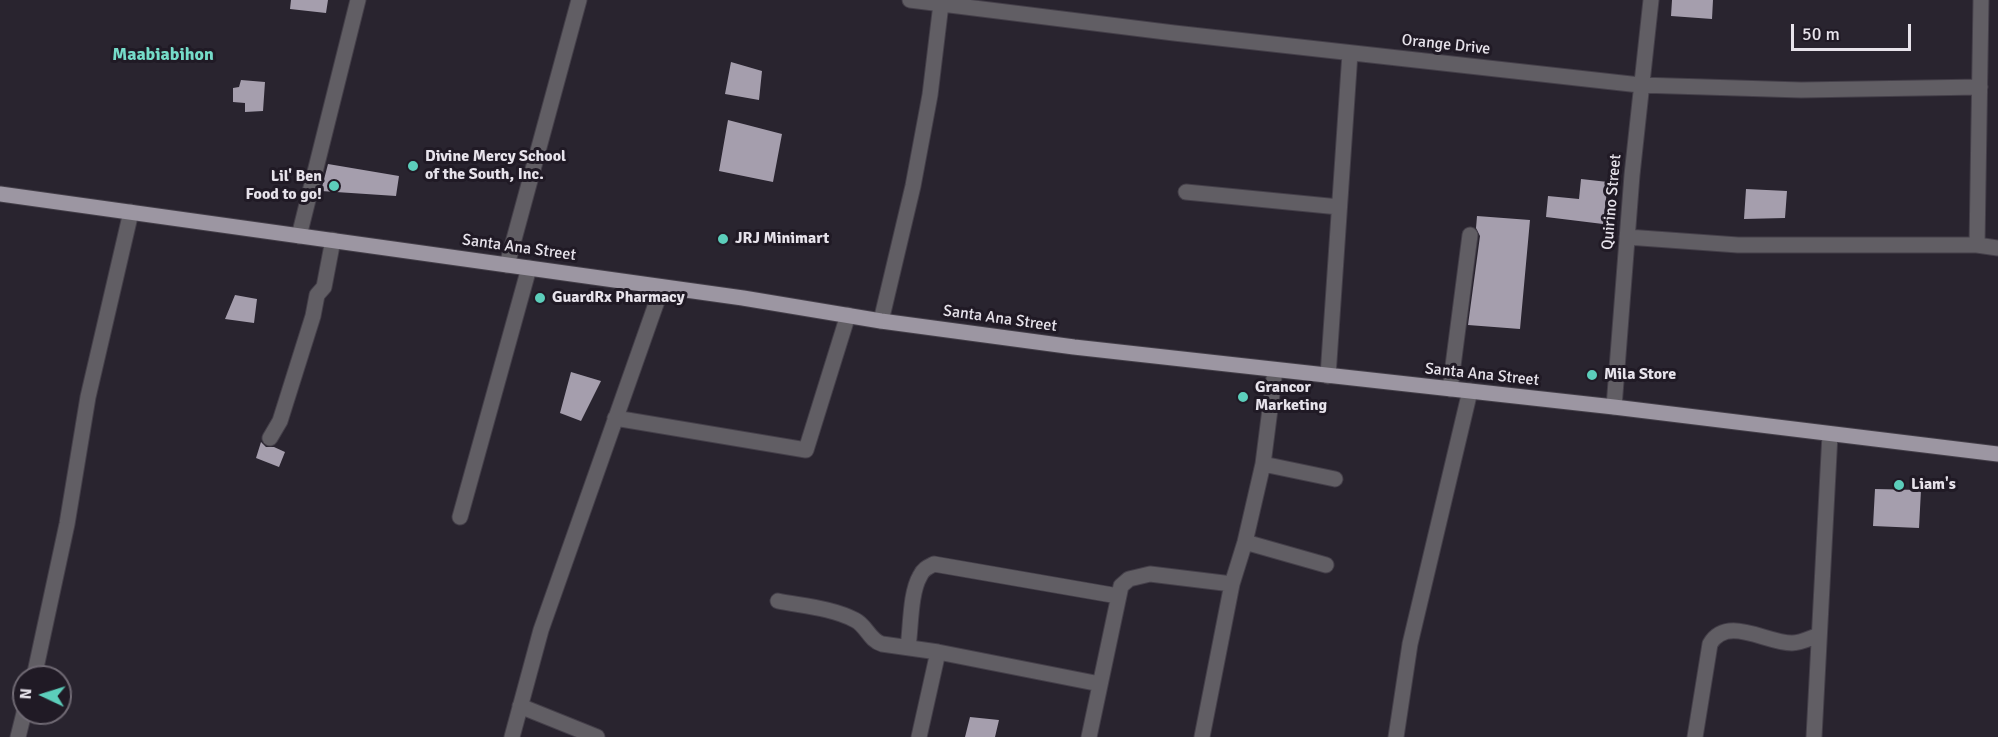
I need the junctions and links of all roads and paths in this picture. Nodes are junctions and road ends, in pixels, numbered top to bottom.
1 (358, 0) edge
2 (579, 0) edge
3 (910, 0) edge
4 (1651, 0) edge
5 (1981, 0) edge
6 (941, 4) junction
7 (1350, 52) junction
8 (1640, 85) junction
9 (1980, 87) junction
10 (1186, 192) dead end
11 (0, 194) edge
12 (1340, 207) junction
13 (131, 212) junction
14 (1470, 235) dead end
15 (298, 236) junction
16 (1627, 237) junction
17 (333, 240) junction
18 (1977, 245) junction
19 (1998, 248) edge
20 (507, 265) junction
21 (529, 268) junction
22 (662, 287) junction
23 (848, 315) junction
24 (881, 321) junction
25 (1275, 370) junction
26 (1328, 376) junction
27 (1450, 389) junction
28 (1470, 391) junction
29 (1614, 407) junction
30 (615, 418) junction
31 (1830, 434) junction
32 (270, 438) dead end
33 (1998, 454) edge
34 (1263, 464) junction
35 (1335, 478) dead end
36 (460, 517) dead end
37 (1245, 542) junction
38 (1326, 565) dead end
39 (1232, 584) junction
40 (1118, 596) junction
41 (778, 601) dead end
42 (1819, 634) junction
43 (908, 647) junction
44 (938, 652) junction
45 (37, 665) edge
46 (1100, 684) junction
47 (520, 706) junction
48 (512, 737) edge
49 (597, 737) edge
50 (919, 737) edge
51 (1089, 737) edge
52 (1202, 737) edge
53 (1396, 737) edge
54 (1695, 737) edge
55 (1814, 737) edge

1 - 15 street
2 - 20 street
3 - 6 street, Orange Drive
4 - 8 street, Quirino Street
5 - 9 street
6 - 7 street, Orange Drive
6 - 24 street
7 - 8 street, Orange Drive
7 - 12 street
8 - 9 street, Orange Drive
8 - 16 street, Quirino Street
9 - 18 street
10 - 12 street
11 - 13 main road, Santa Ana Street
12 - 26 street
13 - 15 main road, Santa Ana Street
13 - 45 street
14 - 27 street
15 - 17 main road, Santa Ana Street
16 - 18 street
16 - 29 street, Quirino Street
17 - 20 main road, Santa Ana Street
17 - 32 street
18 - 19 street
20 - 21 main road, Santa Ana Street
21 - 22 main road, Santa Ana Street
21 - 36 street
22 - 23 main road, Santa Ana Street
22 - 30 street
23 - 24 main road, Santa Ana Street
23 - 30 street
24 - 25 main road, Santa Ana Street
25 - 26 main road, Santa Ana Street
25 - 34 street
26 - 27 main road, Santa Ana Street
27 - 28 main road, Santa Ana Street
28 - 29 main road, Santa Ana Street
28 - 53 street
29 - 31 main road, Santa Ana Street
30 - 47 street
31 - 33 main road, Santa Ana Street
31 - 42 street
34 - 35 street
34 - 37 street
37 - 38 street
37 - 39 street
39 - 40 street
39 - 52 street
40 - 43 street
40 - 46 street
41 - 43 street
42 - 54 street
42 - 55 street
43 - 44 street
44 - 46 street
44 - 50 street
46 - 51 street
47 - 48 street
47 - 49 street

